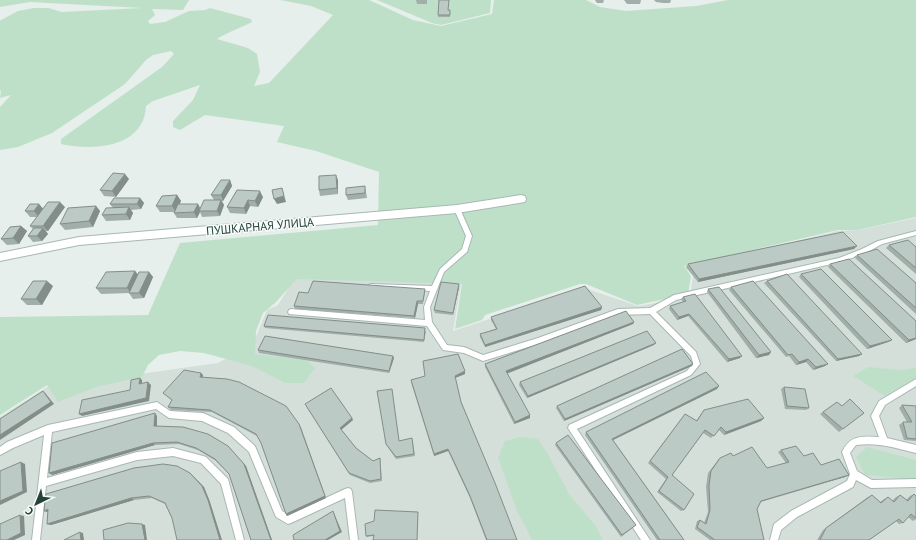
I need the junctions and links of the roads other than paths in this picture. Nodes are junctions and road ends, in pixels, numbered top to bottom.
1 (521, 199) dead end
2 (457, 209) junction
3 (916, 233) edge
4 (0, 257) edge
5 (363, 285) edge
6 (434, 289) junction
7 (651, 311) junction
8 (291, 312) dead end
9 (429, 323) junction
10 (916, 382) edge
11 (48, 429) junction
12 (884, 441) junction
13 (916, 449) edge
14 (0, 451) edge
15 (854, 474) junction
16 (42, 483) junction
17 (916, 483) edge
18 (36, 540) edge
19 (240, 540) edge
20 (354, 540) edge
21 (646, 540) edge
22 (774, 540) edge

1 - 2 street, ПУШКАРНАЯ УЛИЦА
2 - 4 street, ПУШКАРНАЯ УЛИЦА
2 - 6 lane
3 - 7 lane
5 - 6 lane
6 - 9 lane
7 - 9 lane
7 - 21 lane
8 - 9 lane
10 - 12 lane
11 - 14 lane
11 - 16 lane
11 - 20 lane
12 - 13 lane
12 - 15 lane
15 - 17 lane
15 - 22 lane
16 - 18 lane
16 - 19 lane

